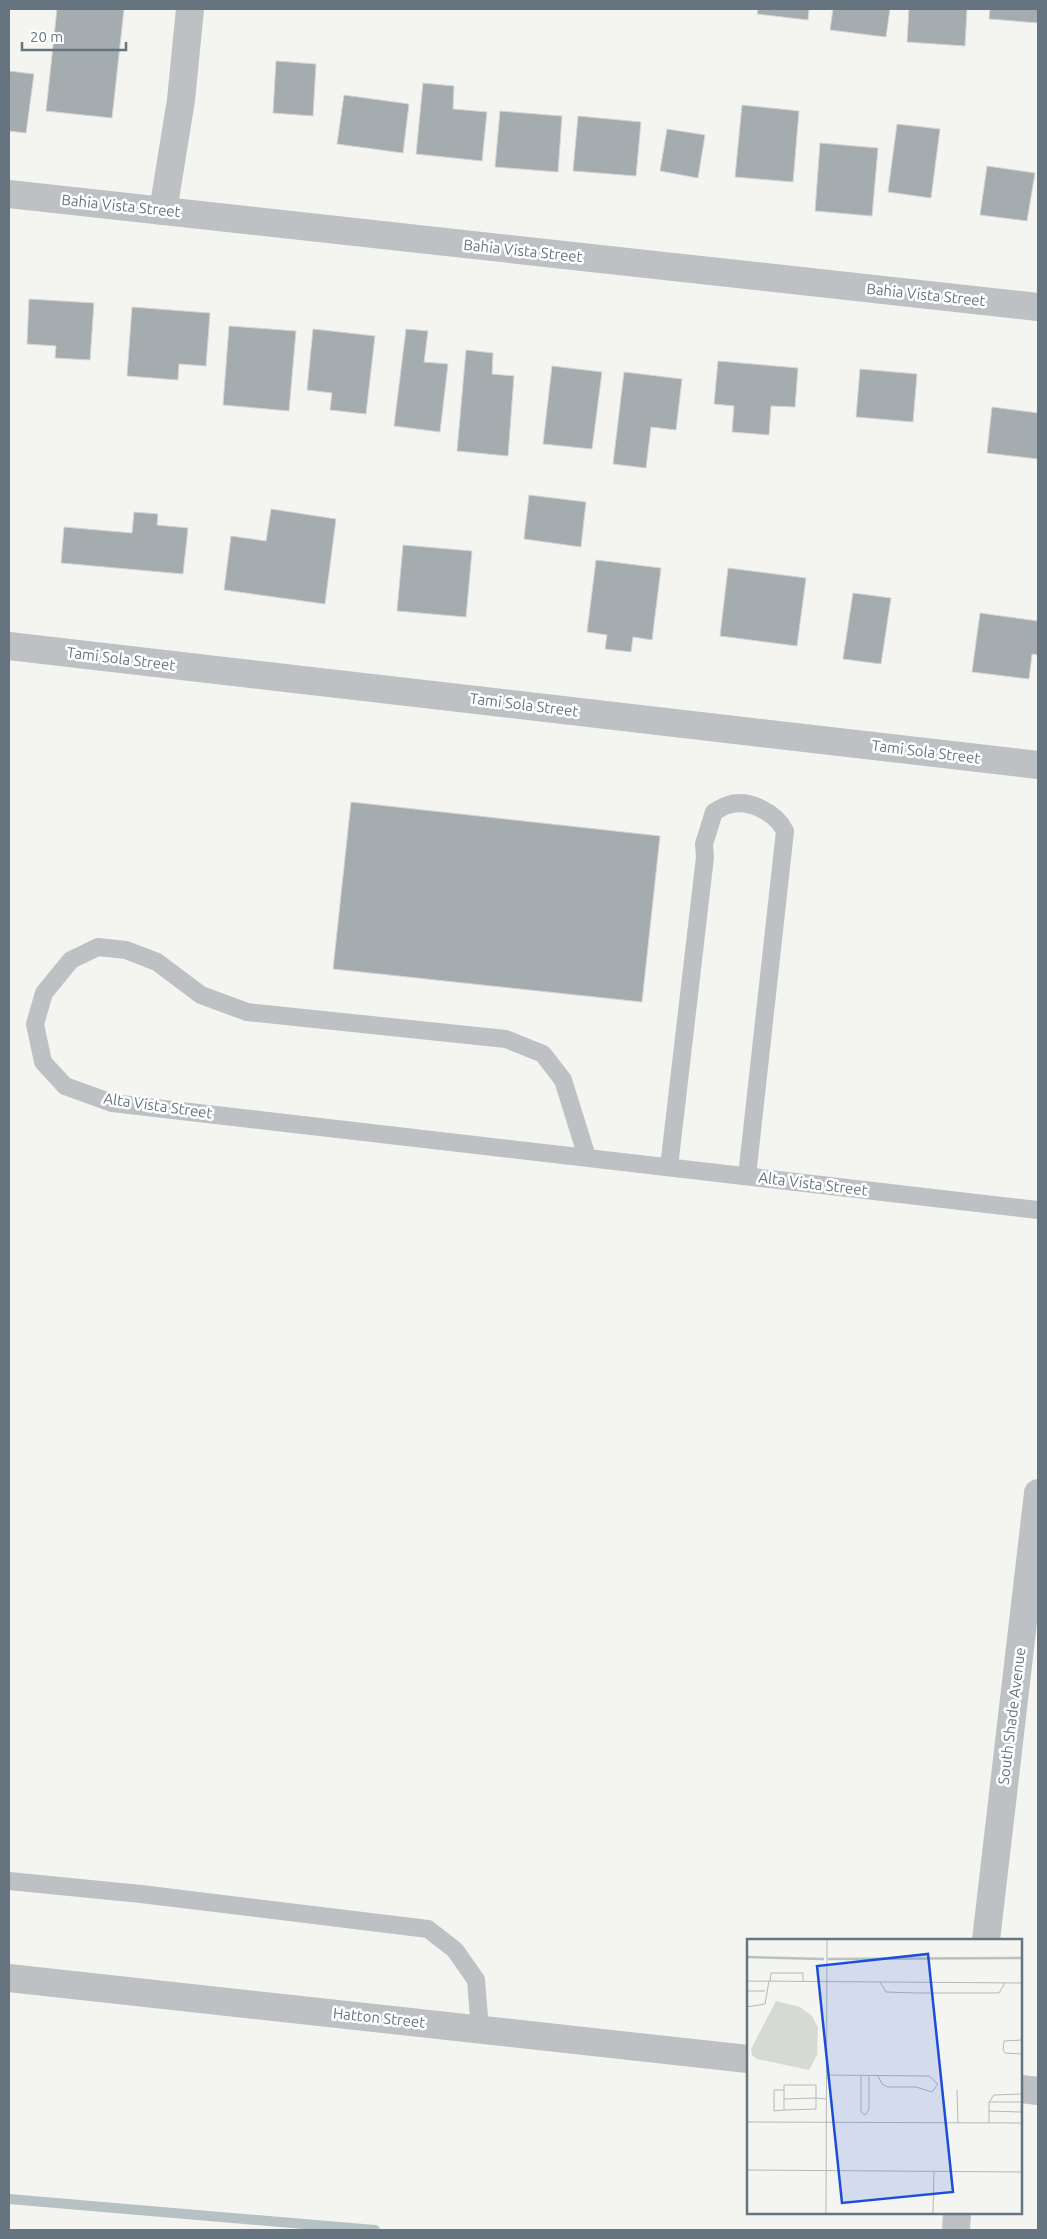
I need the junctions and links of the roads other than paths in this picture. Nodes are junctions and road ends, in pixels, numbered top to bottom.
1 (190, 9) edge
2 (9, 194) edge
3 (163, 211) junction
4 (1038, 307) edge
5 (9, 646) edge
6 (1038, 765) edge
7 (587, 1157) junction
8 (669, 1167) junction
9 (747, 1176) junction
10 (1038, 1210) edge
11 (1038, 1493) edge
12 (9, 1881) edge
13 (986, 1939) edge
14 (9, 1978) edge
15 (480, 2030) junction
16 (747, 2059) edge
17 (1022, 2089) edge
18 (1038, 2091) edge
19 (957, 2214) edge
20 (956, 2230) edge

1 - 3 street
2 - 3 street, Bahia Vista Street
3 - 4 street, Bahia Vista Street
5 - 6 street, Tami Sola Street
7 - 7 lane, Alta Vista Street
7 - 8 lane, Alta Vista Street
8 - 9 lane, Alta Vista Street
8 - 9 lane
9 - 10 lane, Alta Vista Street
11 - 13 street, South Shade Avenue
12 - 15 lane
14 - 15 street, Hatton Street
15 - 16 street, Hatton Street
17 - 18 street
19 - 20 street

